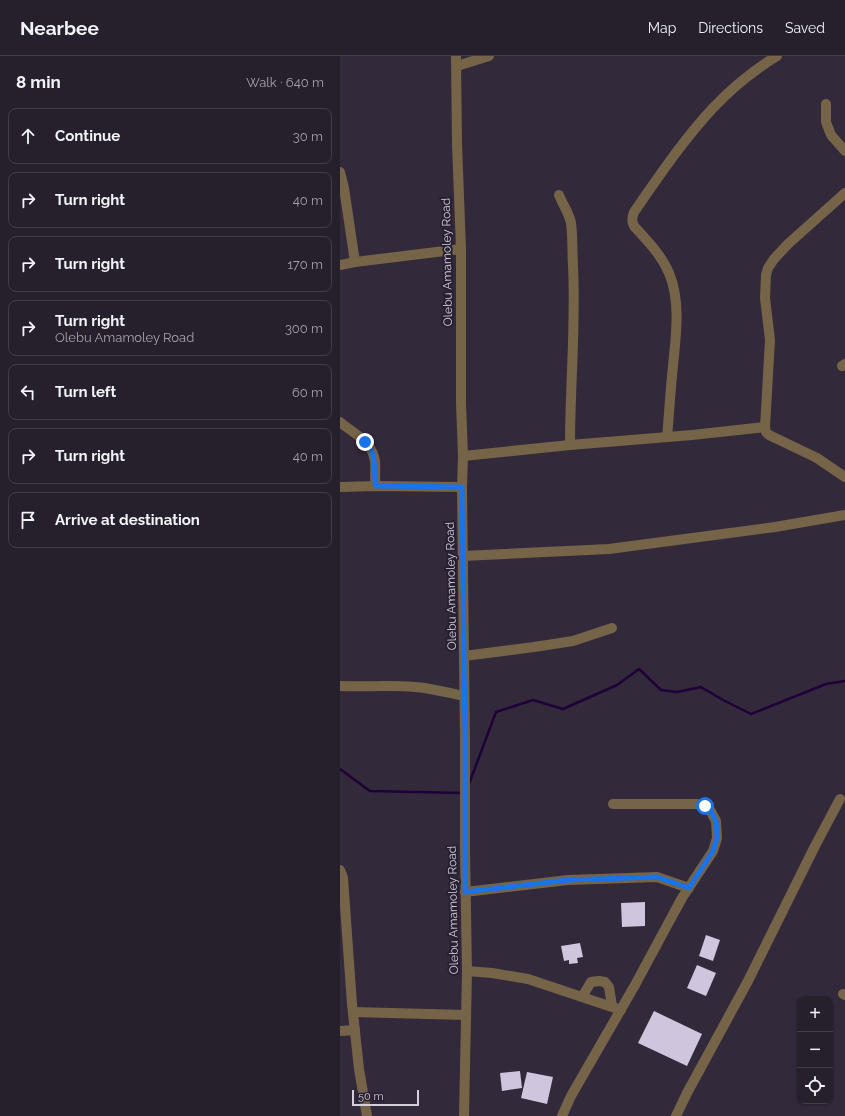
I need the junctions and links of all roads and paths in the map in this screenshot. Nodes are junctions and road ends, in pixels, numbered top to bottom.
1 (489, 56) edge
2 (778, 56) edge
3 (456, 61) edge
4 (826, 104) dead end
5 (845, 151) edge
6 (340, 172) edge
7 (845, 193) edge
8 (559, 195) dead end
9 (461, 249) junction
10 (355, 262) junction
11 (340, 265) edge
12 (340, 422) edge
13 (765, 427) junction
14 (667, 437) junction
15 (570, 445) junction
16 (463, 456) junction
17 (845, 478) edge
18 (376, 486) junction
19 (340, 487) edge
20 (462, 487) junction
21 (845, 515) edge
22 (464, 556) junction
23 (612, 628) dead end
24 (464, 656) junction
25 (340, 686) edge
26 (464, 696) junction
27 (840, 799) dead end
28 (613, 804) dead end
29 (340, 870) edge
30 (689, 888) junction
31 (465, 892) junction
32 (467, 972) junction
33 (582, 997) junction
34 (616, 1008) junction
35 (353, 1012) junction
36 (466, 1015) junction
37 (355, 1030) junction
38 (340, 1032) edge
39 (367, 1116) edge
40 (464, 1116) edge
41 (562, 1116) edge
42 (676, 1116) edge

1 - 3 street
2 - 14 street
3 - 9 street, Olebu Amamoley Road
4 - 5 street
6 - 10 street
7 - 13 street
8 - 15 street
9 - 10 street
9 - 16 street, Olebu Amamoley Road
10 - 11 street
12 - 18 street
13 - 14 street
13 - 17 street
14 - 15 street
15 - 16 street
16 - 20 street, Olebu Amamoley Road
18 - 19 street
18 - 20 street
20 - 22 street, Olebu Amamoley Road
21 - 22 street
22 - 24 street, Olebu Amamoley Road
23 - 24 street
24 - 26 street, Olebu Amamoley Road
25 - 26 street
26 - 31 street, Olebu Amamoley Road
27 - 42 street
28 - 30 street
29 - 35 street
30 - 31 street
30 - 34 street
31 - 32 street, Olebu Amamoley Road
32 - 33 street
32 - 36 street, Olebu Amamoley Road
33 - 34 street
33 - 34 street
34 - 41 street
35 - 36 street
35 - 37 street
36 - 40 street, Olebu Amamoley Road
37 - 38 street
37 - 39 street

